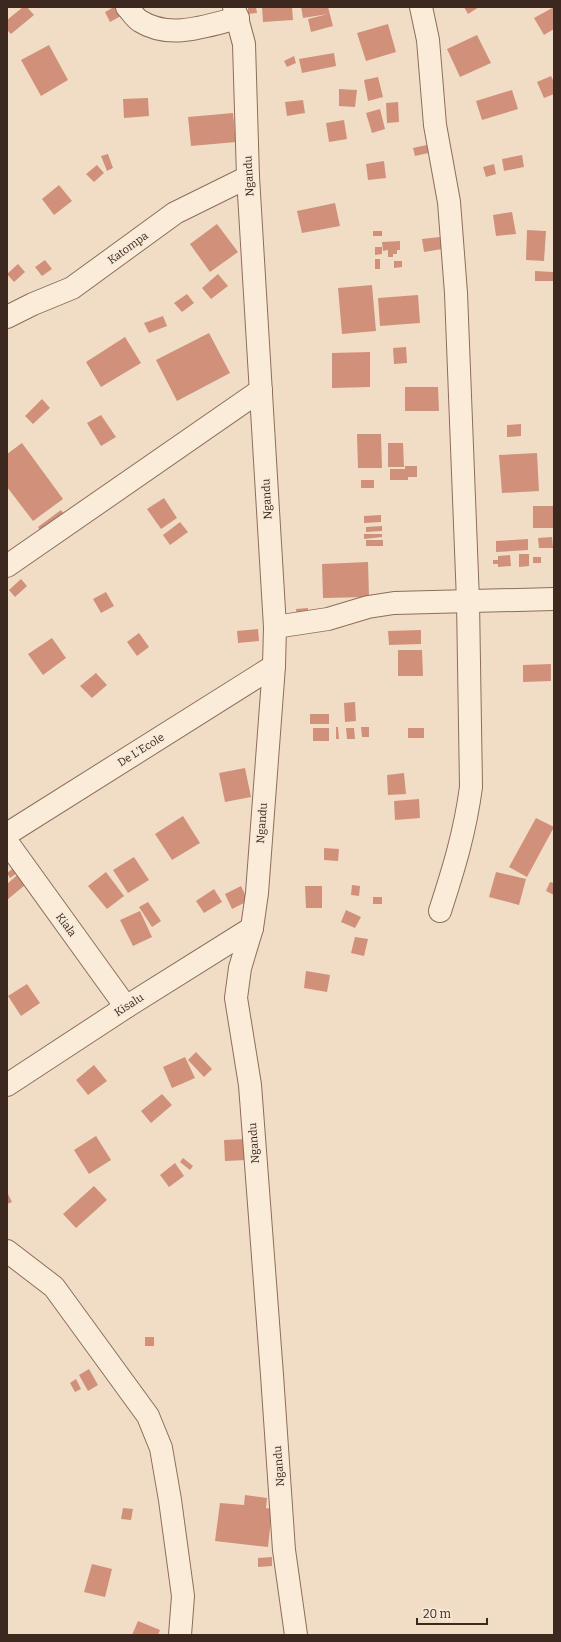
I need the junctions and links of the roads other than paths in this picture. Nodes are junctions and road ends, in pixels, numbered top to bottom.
1 (127, 7) edge
2 (421, 7) edge
3 (236, 12) edge
4 (248, 177) junction
5 (7, 317) edge
6 (261, 390) junction
7 (7, 566) edge
8 (554, 599) edge
9 (468, 601) junction
10 (275, 627) junction
11 (274, 666) junction
12 (7, 834) edge
13 (7, 842) edge
14 (440, 911) dead end
15 (252, 928) junction
16 (126, 1007) junction
17 (7, 1085) edge
18 (7, 1251) edge
19 (180, 1635) edge
20 (296, 1635) edge

1 - 3 street
2 - 9 street
3 - 4 street, Ngandu
4 - 5 street, Katompa
4 - 6 street, Ngandu
6 - 7 street
6 - 10 street, Ngandu
8 - 9 street
9 - 10 street
9 - 14 street
10 - 11 street, Ngandu
11 - 12 street, De L'Ecole
11 - 15 street, Ngandu
13 - 16 street, Kiala
15 - 16 street, Kisalu
15 - 20 street, Ngandu
16 - 17 street, Kisalu
18 - 19 street

